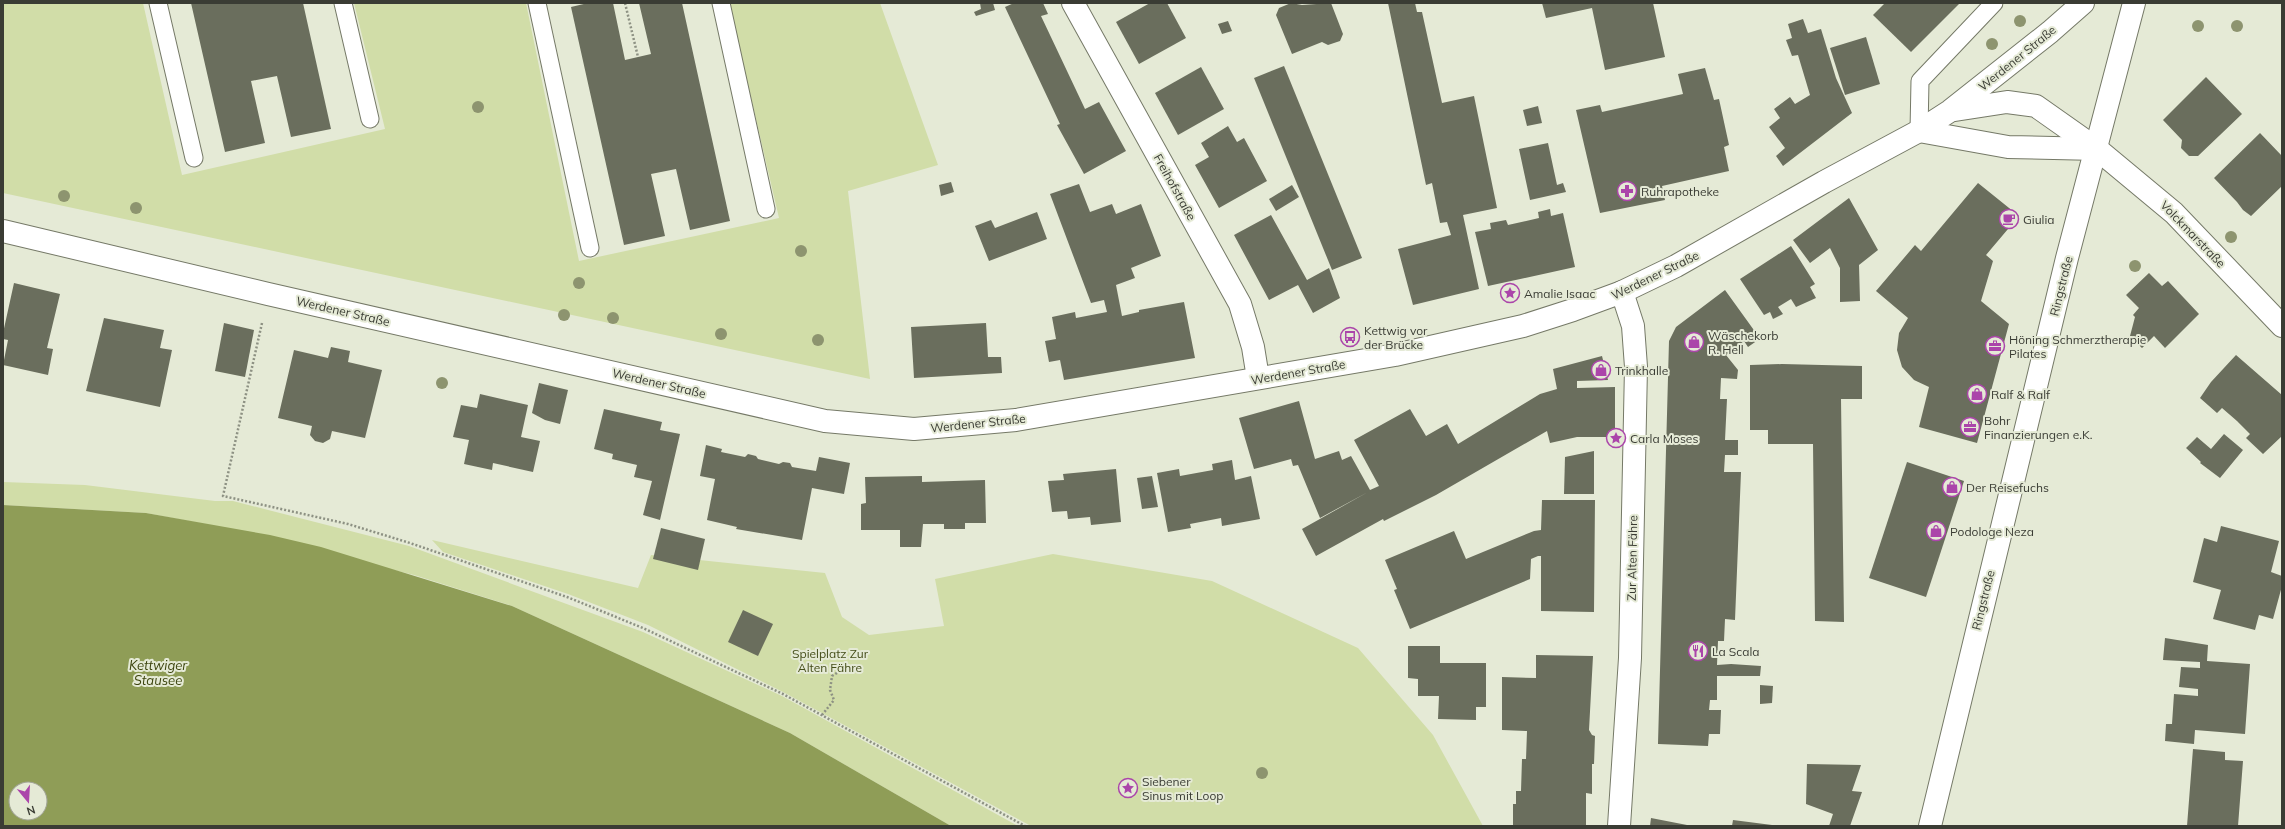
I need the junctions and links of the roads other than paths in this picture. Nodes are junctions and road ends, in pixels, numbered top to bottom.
1 (158, 3) edge
2 (343, 3) edge
3 (538, 3) edge
4 (721, 3) edge
5 (1073, 3) edge
6 (1994, 3) edge
7 (2083, 3) edge
8 (2134, 3) edge
9 (1950, 111) junction
10 (370, 119) dead end
11 (1919, 131) junction
12 (2097, 149) junction
13 (194, 158) dead end
14 (766, 209) dead end
15 (3, 231) edge
16 (590, 248) dead end
17 (1622, 292) junction
18 (2282, 326) edge
19 (1258, 378) junction
20 (1619, 826) edge
21 (1930, 826) edge

1 - 13 lane
2 - 10 lane
3 - 16 lane
4 - 14 lane
5 - 19 main road, Freihofstraße
6 - 11 lane
7 - 9 main road, Werdener Straße
8 - 12 main road, Ringstraße
9 - 11 main road, Werdener Straße
9 - 12 main road, Werdener Straße
11 - 12 main road
11 - 17 main road, Werdener Straße
12 - 18 main road, Volckmarstraße
12 - 21 main road, Ringstraße
15 - 19 main road, Werdener Straße
17 - 19 main road, Werdener Straße
17 - 20 main road, Zur Alten Fähre

